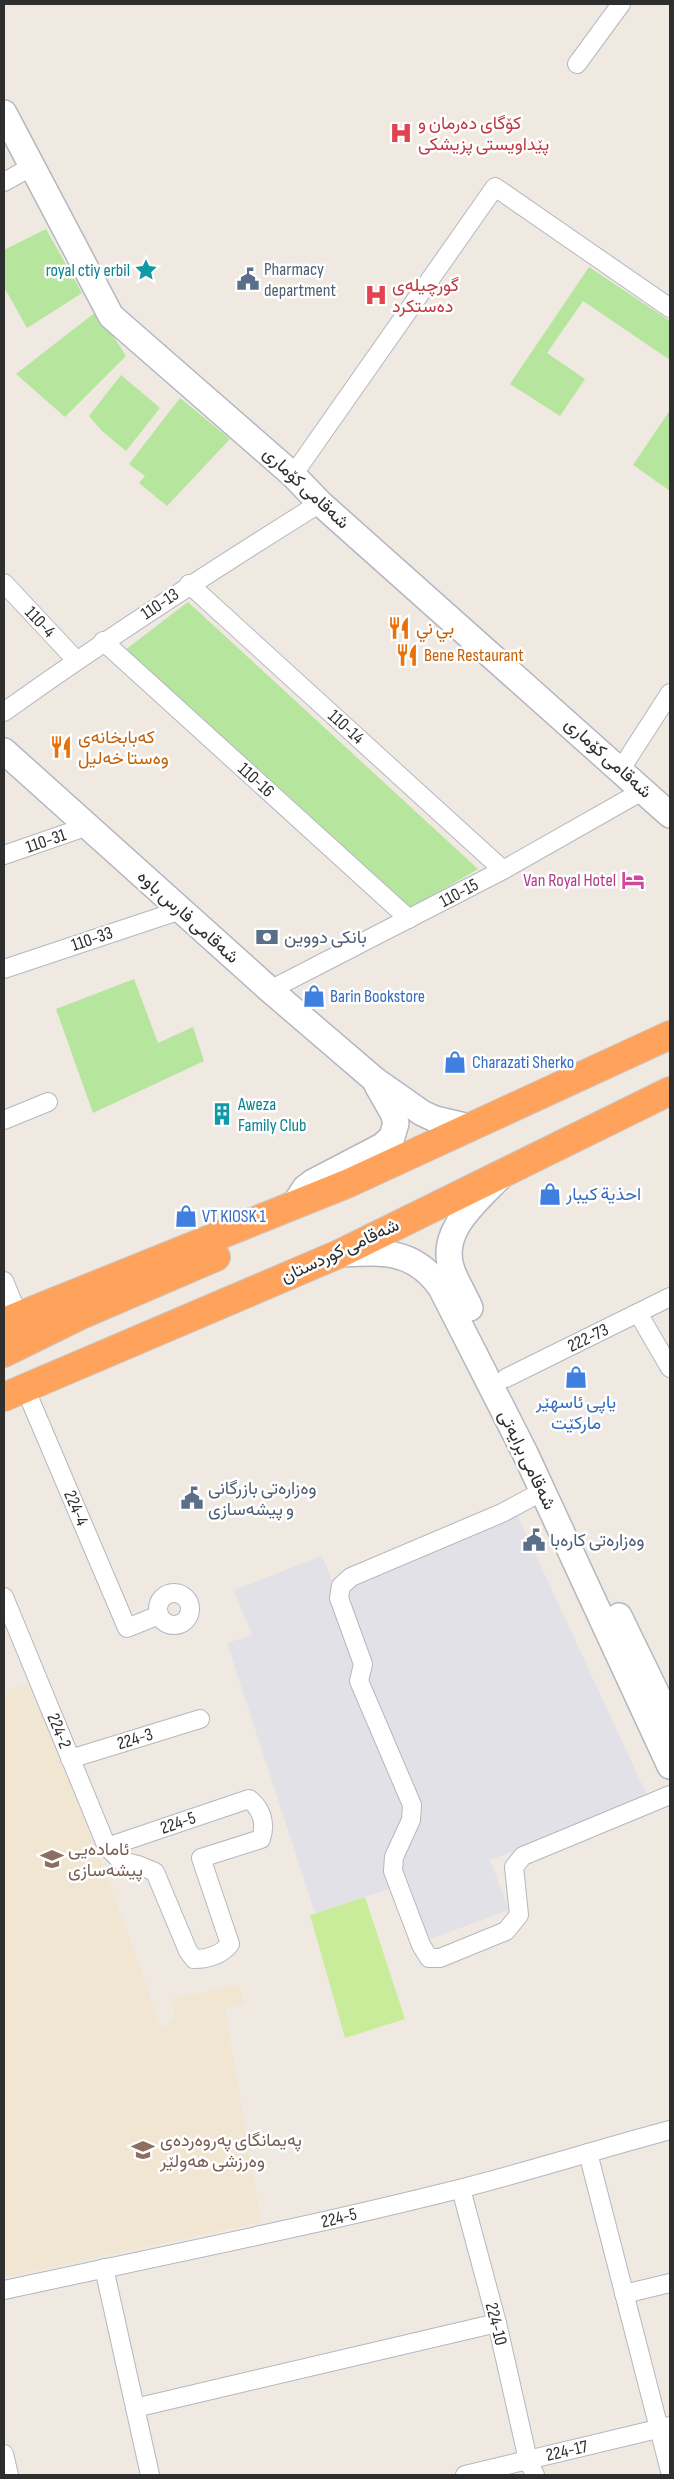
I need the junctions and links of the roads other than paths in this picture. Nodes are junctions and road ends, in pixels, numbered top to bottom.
1 (622, 4) edge
2 (577, 64) dead end
3 (4, 113) edge
4 (31, 167) junction
5 (4, 182) edge
6 (670, 308) edge
7 (293, 476) junction
8 (320, 503) junction
9 (4, 583) edge
10 (189, 584) junction
11 (103, 642) junction
12 (76, 660) junction
13 (670, 693) edge
14 (4, 712) edge
15 (4, 751) edge
16 (621, 769) junction
17 (644, 790) junction
18 (670, 815) edge
19 (88, 826) junction
20 (4, 855) edge
21 (503, 870) junction
22 (181, 910) junction
23 (409, 919) junction
24 (4, 969) edge
25 (270, 990) junction
26 (670, 1035) edge
27 (375, 1080) junction
28 (670, 1091) edge
29 (48, 1102) dead end
30 (4, 1120) edge
31 (469, 1127) junction
32 (501, 1176) junction
33 (294, 1206) junction
34 (269, 1216) junction
35 (339, 1254) junction
36 (4, 1282) edge
37 (670, 1297) edge
38 (638, 1314) junction
39 (11, 1319) edge
40 (4, 1353) edge
41 (670, 1368) edge
42 (499, 1382) junction
43 (14, 1393) edge
44 (543, 1491) junction
45 (5, 1602) edge
46 (160, 1615) dead end
47 (200, 1719) dead end
48 (670, 1721) edge
49 (70, 1759) junction
50 (670, 1766) edge
51 (670, 1795) edge
52 (107, 1847) junction
53 (121, 1861) joint
54 (670, 2130) edge
55 (588, 2153) junction
56 (461, 2189) junction
57 (104, 2268) junction
58 (670, 2283) edge
59 (4, 2290) edge
60 (624, 2294) junction
61 (497, 2323) junction
62 (135, 2408) junction
63 (664, 2428) edge
64 (4, 2454) edge
65 (532, 2468) edge
66 (670, 2472) edge
67 (9, 2475) edge
68 (150, 2475) edge
69 (464, 2475) edge

1 - 2 street
3 - 4 street, شەقامی کۆماری
4 - 5 street
4 - 7 street, شەقامی کۆماری
6 - 7 street
7 - 8 street, شەقامی کۆماری
8 - 10 street, 110-13
8 - 16 street, شەقامی کۆماری
9 - 12 street, 110-4
10 - 11 street, 110-13
10 - 21 street, 110-14
11 - 12 street, 110-13
11 - 23 street, 110-16
12 - 14 street, 110-13
13 - 16 street
15 - 19 street, شەقامی فارس باوە
16 - 17 street, شەقامی کۆماری
17 - 18 street, شەقامی کۆماری
17 - 21 street, 110-15
19 - 20 street, 110-31
19 - 22 street, شەقامی فارس باوە
21 - 23 street, 110-15
22 - 24 street, 110-33
22 - 25 street, شەقامی فارس باوە
23 - 25 street, 110-15
25 - 27 street, شەقامی فارس باوە
26 - 31 highway
27 - 31 street, شەقامی فارس باوە
27 - 33 street, شەقامی فارس باوە
28 - 32 highway, شەقامی کوردستان
29 - 30 street
31 - 33 highway
32 - 35 highway, شەقامی کوردستان
32 - 42 street, شەقامی برایەتی
33 - 34 highway
34 - 39 highway
34 - 40 highway
35 - 42 street, شەقامی برایەتی
35 - 43 highway, شەقامی کوردستان
36 - 39 street
37 - 38 street, 222-73
38 - 41 street
38 - 42 street, 222-73
42 - 44 street, شەقامی برایەتی
42 - 48 street, شەقامی برایەتی
43 - 46 street, 224-4
44 - 50 street, شەقامی برایەتی
44 - 51 street
45 - 49 street, 224-2
47 - 49 street, 224-3
49 - 52 street, 224-2
52 - 53 street, 224-2
52 - 53 street, 224-5
54 - 55 street, 224-5
55 - 56 street, 224-5
55 - 60 street
56 - 57 street, 224-5
56 - 61 street, 224-10
57 - 59 street, 224-5
57 - 62 street
58 - 60 street
60 - 63 street
61 - 62 street
61 - 65 street, 224-10
62 - 68 street
63 - 65 street, 224-17
63 - 66 street
64 - 67 street
65 - 69 street, 224-17

